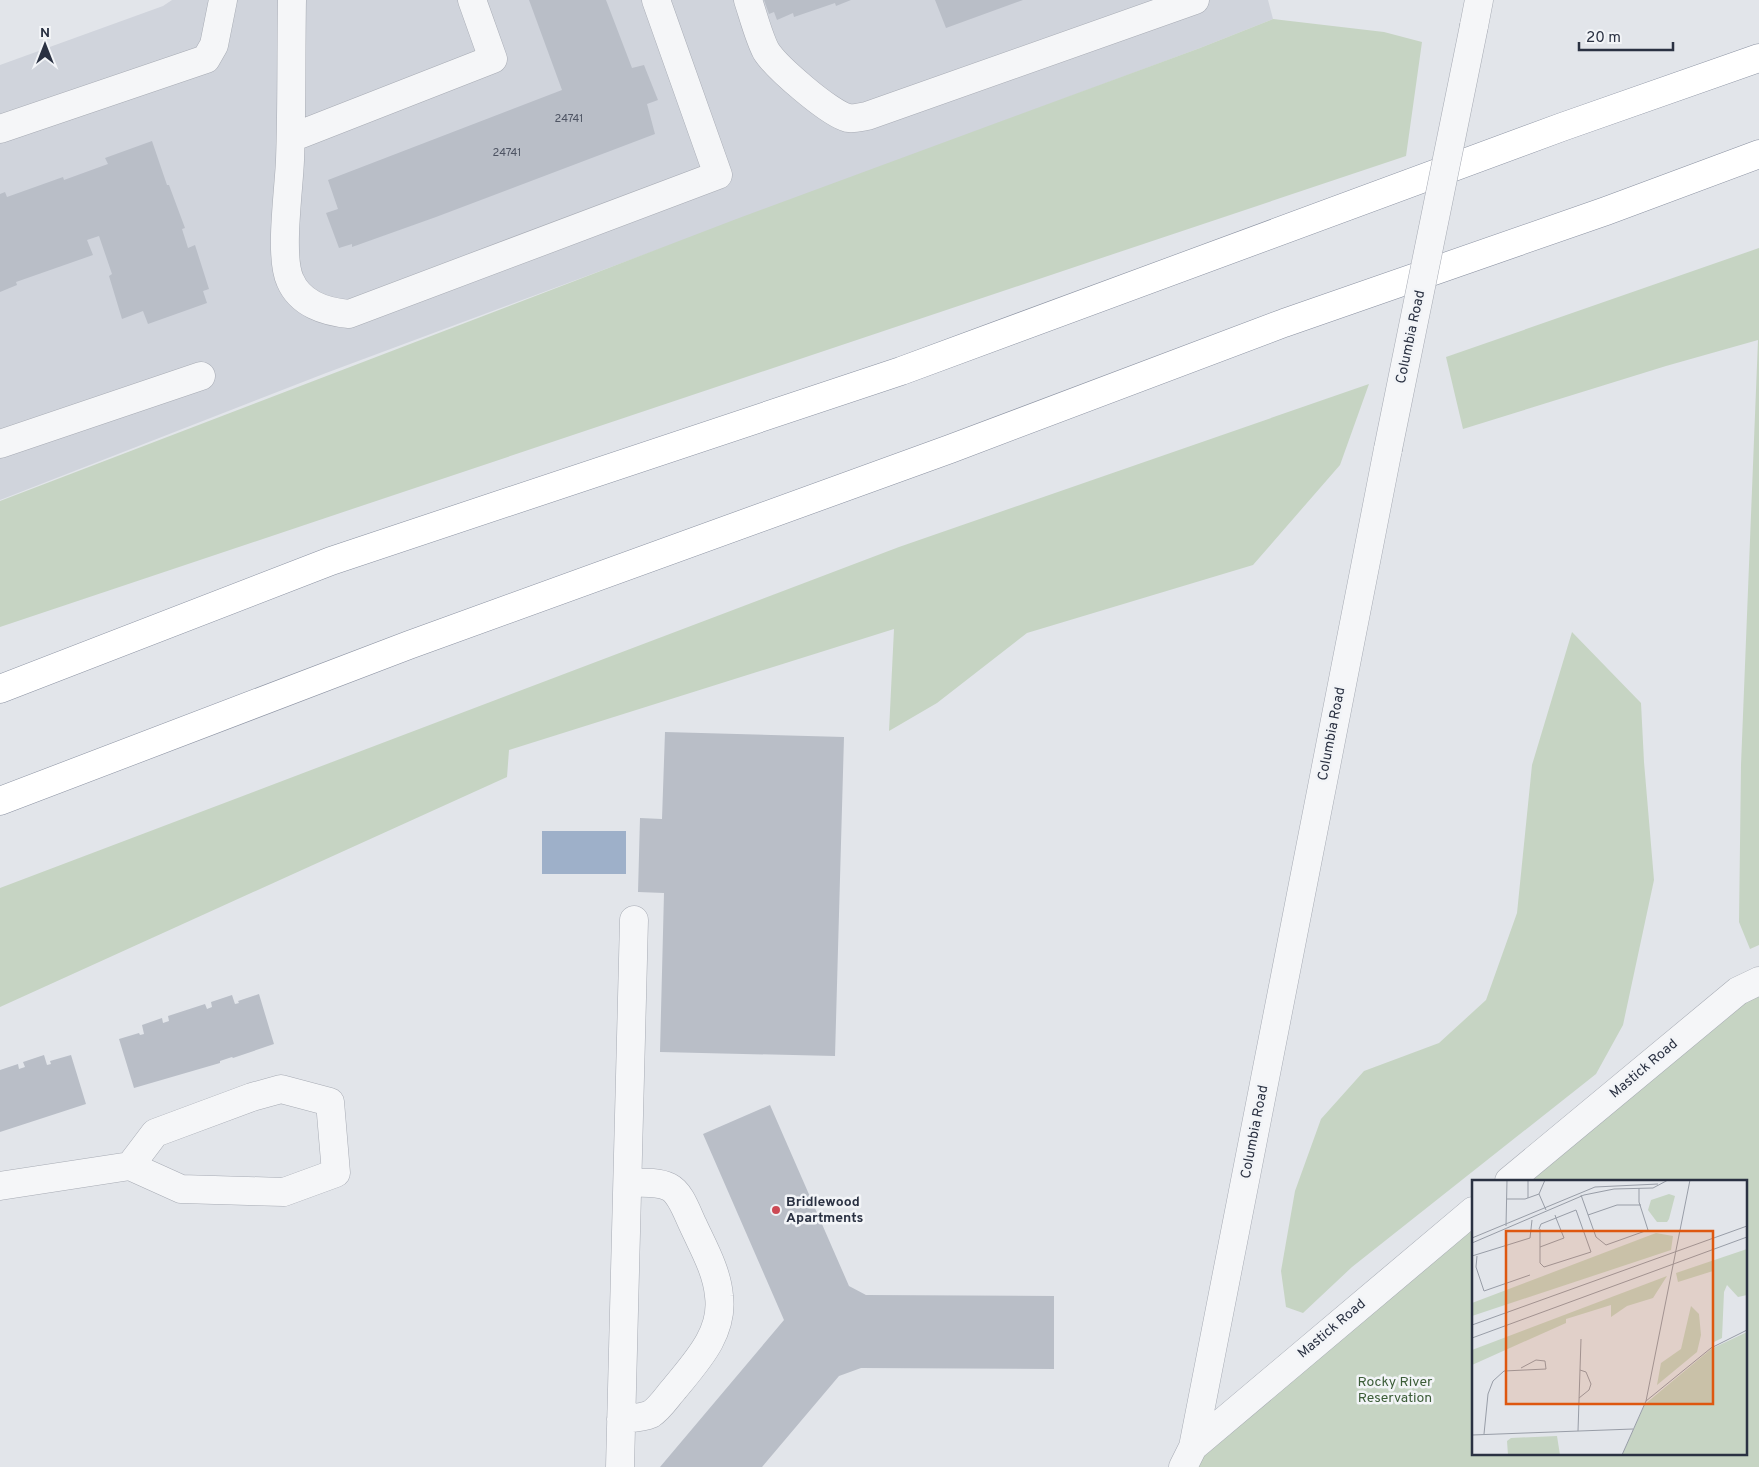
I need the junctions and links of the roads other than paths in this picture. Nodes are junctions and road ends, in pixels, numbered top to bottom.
1 (222, 0) edge
2 (292, 0) edge
3 (472, 0) edge
4 (656, 0) edge
5 (748, 0) edge
6 (1195, 0) edge
7 (1479, 0) edge
8 (1759, 58) edge
9 (0, 129) edge
10 (291, 138) junction
11 (1759, 154) edge
12 (201, 376) dead end
13 (0, 444) edge
14 (0, 688) edge
15 (0, 801) edge
16 (634, 920) dead end
17 (1759, 981) edge
18 (130, 1166) junction
19 (1510, 1180) edge
20 (628, 1182) junction
21 (0, 1186) edge
22 (1472, 1212) edge
23 (621, 1419) junction
24 (1188, 1457) edge
25 (620, 1467) edge

1 - 9 street
2 - 10 street
3 - 10 street
4 - 10 street
5 - 6 street
7 - 24 street, Columbia Road, bridge
8 - 14 highway
11 - 15 highway
12 - 13 street
16 - 20 street
17 - 19 street, Mastick Road
18 - 18 street
18 - 21 street
20 - 23 street
20 - 23 street
22 - 24 street, Mastick Road
23 - 25 street

